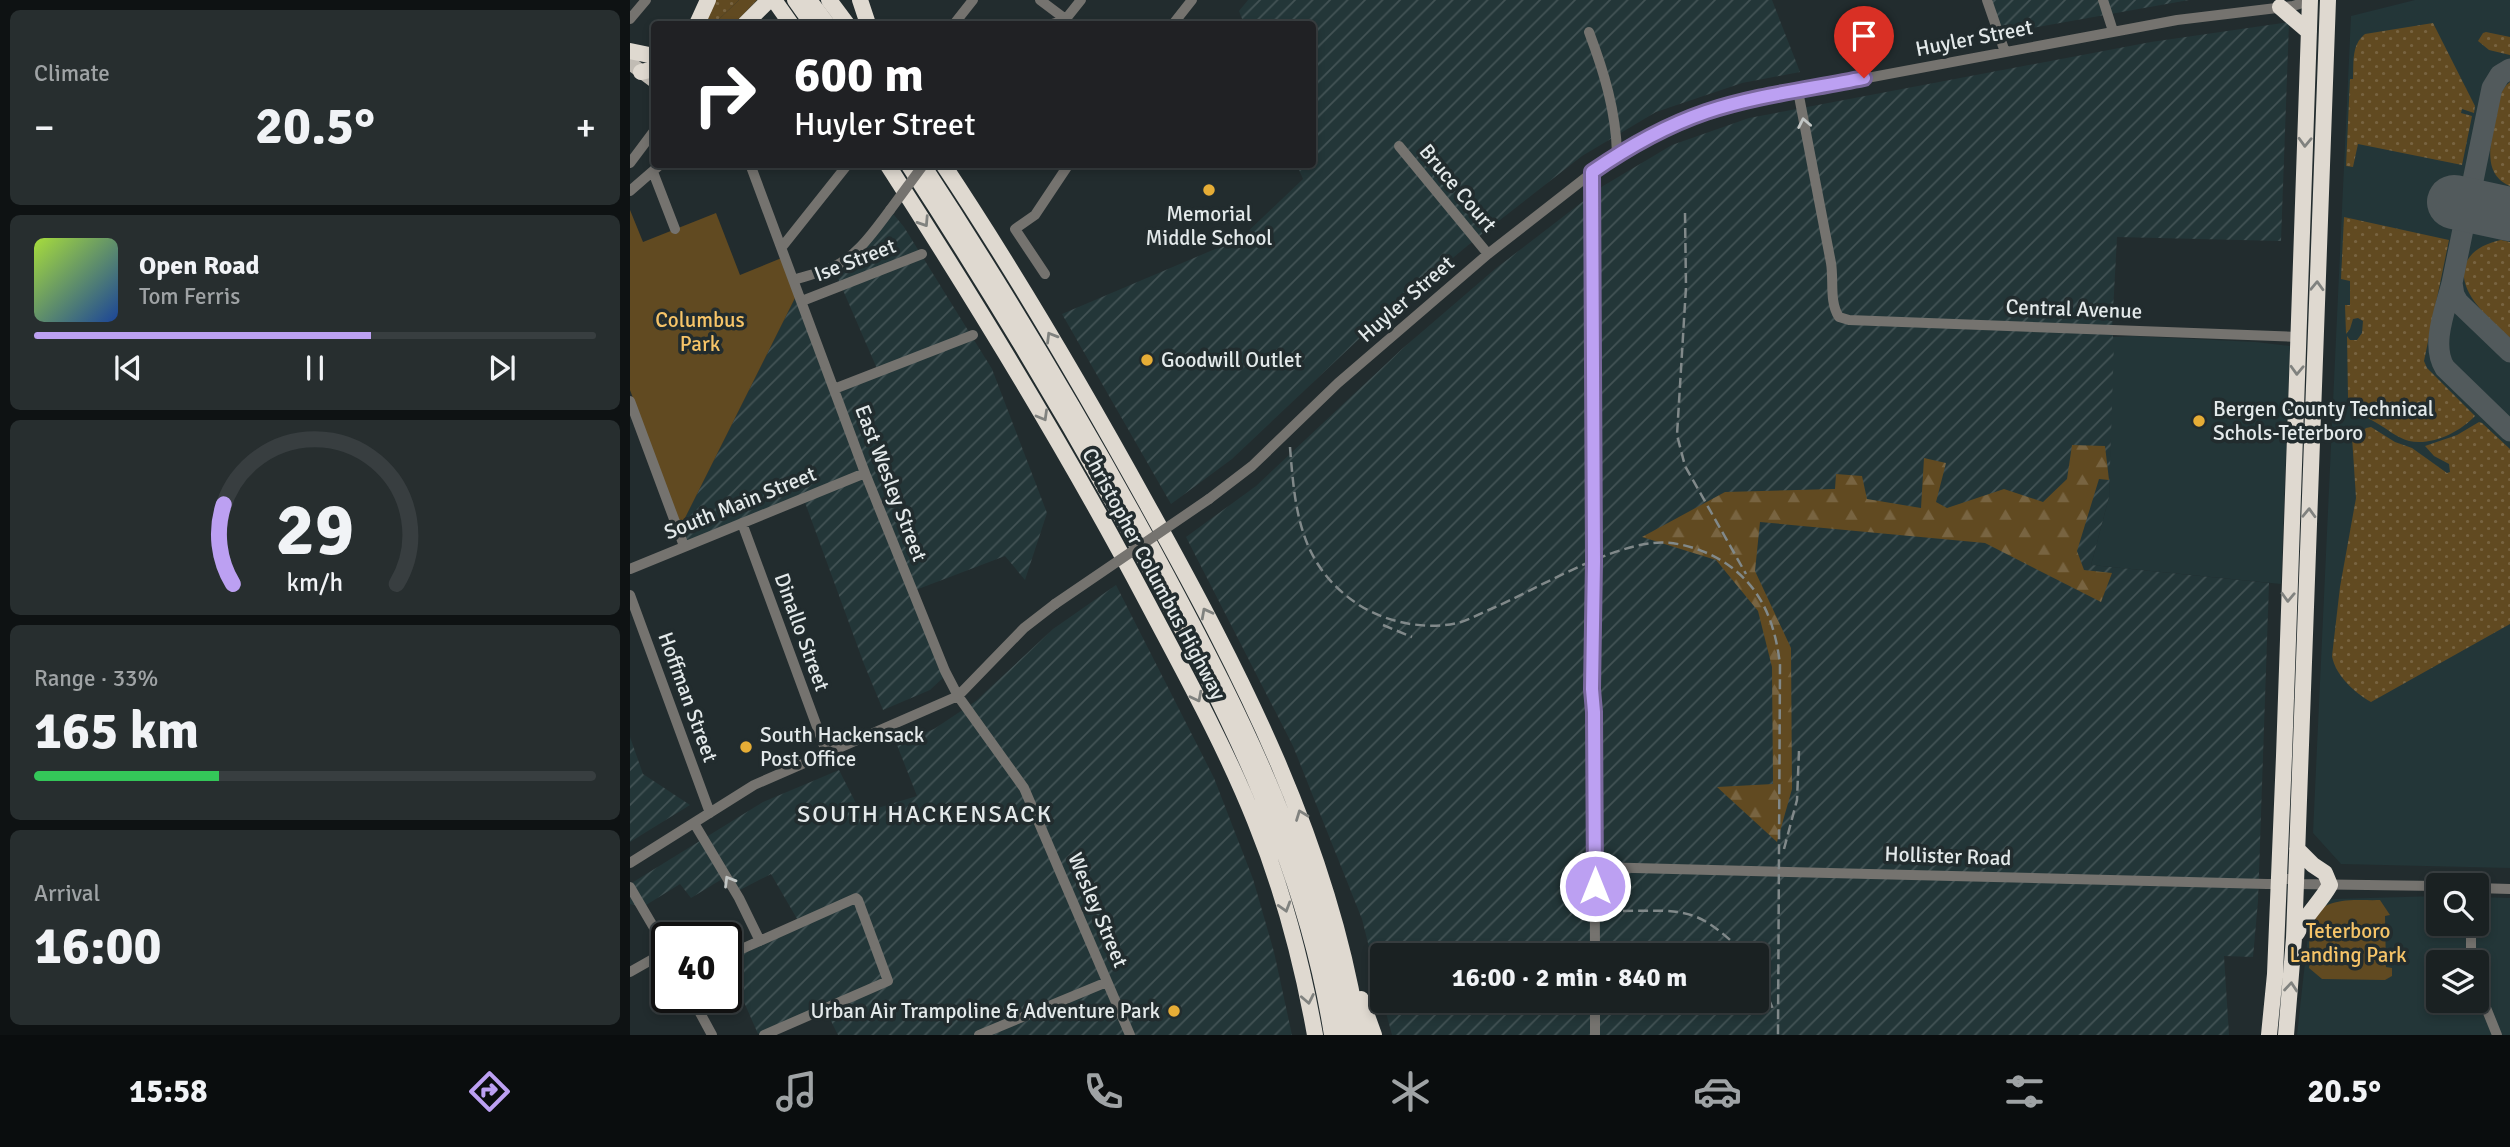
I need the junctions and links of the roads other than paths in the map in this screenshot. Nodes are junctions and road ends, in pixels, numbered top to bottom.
1 (646, 0) edge
2 (708, 0) edge
3 (769, 0) edge
4 (774, 0) edge
5 (795, 0) edge
6 (809, 0) edge
7 (829, 0) edge
8 (860, 0) edge
9 (973, 0) edge
10 (1040, 0) edge
11 (1081, 0) edge
12 (1192, 0) edge
13 (1987, 0) edge
14 (2103, 0) edge
15 (2311, 0) edge
16 (2328, 0) edge
17 (2280, 7) junction
18 (630, 19) edge
19 (698, 21) edge
20 (748, 21) edge
21 (789, 21) edge
22 (811, 21) edge
23 (825, 21) edge
24 (845, 21) edge
25 (867, 21) edge
26 (956, 21) edge
27 (1064, 21) edge
28 (1067, 21) edge
29 (1175, 21) edge
30 (2113, 31) junction
31 (1589, 32) dead end
32 (2309, 32) junction
33 (2005, 52) junction
34 (630, 53) edge
35 (648, 69) edge
36 (1798, 91) junction
37 (651, 135) edge
38 (1399, 146) dead end
39 (1617, 154) junction
40 (2322, 155) junction
41 (630, 163) edge
42 (657, 168) edge
43 (752, 168) edge
44 (845, 168) edge
45 (890, 168) edge
46 (911, 168) edge
47 (920, 168) edge
48 (925, 168) edge
49 (945, 168) edge
50 (1065, 168) edge
51 (1592, 172) junction
52 (630, 191) edge
53 (675, 229) dead end
54 (782, 247) junction
55 (922, 254) dead end
56 (1488, 254) junction
57 (1045, 274) dead end
58 (794, 280) junction
59 (802, 301) junction
60 (973, 335) dead end
61 (2298, 337) junction
62 (834, 389) junction
63 (630, 401) edge
64 (865, 473) junction
65 (741, 523) junction
66 (684, 546) junction
67 (630, 569) edge
68 (630, 595) edge
69 (958, 696) junction
70 (827, 754) junction
71 (2284, 756) junction
72 (710, 813) junction
73 (694, 823) junction
74 (2297, 849) junction
75 (630, 863) edge
76 (1595, 867) junction
77 (2278, 884) junction
78 (2296, 884) junction
79 (2330, 885) junction
80 (630, 887) edge
81 (2426, 887) edge
82 (2489, 888) edge
83 (2510, 889) edge
84 (2278, 913) junction
85 (651, 923) edge
86 (2294, 938) junction
87 (760, 941) junction
88 (1595, 943) edge
89 (742, 949) edge
90 (1343, 950) junction
91 (651, 960) edge
92 (630, 972) edge
93 (1107, 982) junction
94 (700, 1013) edge
95 (1595, 1013) edge
96 (2488, 1013) edge
97 (712, 1035) edge
98 (764, 1035) edge
99 (979, 1035) edge
100 (1130, 1035) edge
101 (1315, 1035) edge
102 (1332, 1035) edge
103 (1343, 1035) edge
104 (1359, 1035) edge
105 (1374, 1035) edge
106 (1595, 1035) edge
107 (2269, 1035) edge
108 (2286, 1035) edge
109 (2497, 1035) edge

1 - 18 street
2 - 19 highway
3 - 20 highway
4 - 21 highway
5 - 22 highway
6 - 23 highway
7 - 24 highway
8 - 25 highway
9 - 26 street
10 - 27 street
11 - 28 street
12 - 29 street
13 - 33 street
14 - 30 street
15 - 17 street, Huyler Street
15 - 32 highway
15 - 40 highway
16 - 40 highway
17 - 30 street, Huyler Street
17 - 32 highway
30 - 33 street, Huyler Street
31 - 39 street
32 -> 61 highway
33 - 36 street, Huyler Street
34 - 35 highway
36 - 39 street, Huyler Street
61 -> 36 street, Central Avenue
37 - 41 street
38 - 56 street, Bruce Court
39 - 51 street, Huyler Street
74 -> 40 highway
42 - 52 street
42 - 53 street
43 - 54 street, East Wesley Street
44 - 54 street
45 -> 101 highway, Christopher Columbus Highway
46 - 102 highway, Christopher Columbus Highway
47 - 58 street, bridge
48 - 103 highway, Christopher Columbus Highway
90 -> 49 highway, Christopher Columbus Highway
50 - 57 street
51 - 56 street, Huyler Street
51 - 76 street
54 - 58 street, East Wesley Street
55 - 59 street, Ise Street
56 - 69 street, Huyler Street, bridge
58 - 59 street, East Wesley Street
59 - 62 street, East Wesley Street
60 - 62 street
61 -> 71 highway
62 - 64 street, East Wesley Street
63 - 66 street
64 - 65 street, South Main Street
64 - 69 street, East Wesley Street
65 - 66 street, South Main Street
65 - 70 street, Dinallo Street
66 - 67 street, South Main Street
68 - 72 street, Hoffman Street
69 - 70 street, Huyler Street
69 - 93 street, Wesley Street
70 - 72 street, Huyler Street
71 - 77 highway
71 - 78 highway
72 - 73 street, Huyler Street
73 - 75 street, Huyler Street
87 -> 73 street
74 - 78 highway
74 - 79 highway
76 - 77 street, Hollister Road
76 - 88 street
77 - 78 street, Hollister Road
77 - 84 highway
78 - 79 street, Hollister Road
78 - 84 highway
78 - 86 highway
79 - 81 street, Hollister Road
79 - 86 highway
80 - 85 street
82 - 83 street
84 - 107 highway
108 -> 86 highway
87 - 89 street
87 - 98 street
90 - 104 highway, Christopher Columbus Highway
90 - 105 highway
91 - 92 street
93 - 99 street
93 - 100 street, Wesley Street
94 - 97 street
95 - 106 street
96 - 109 street

